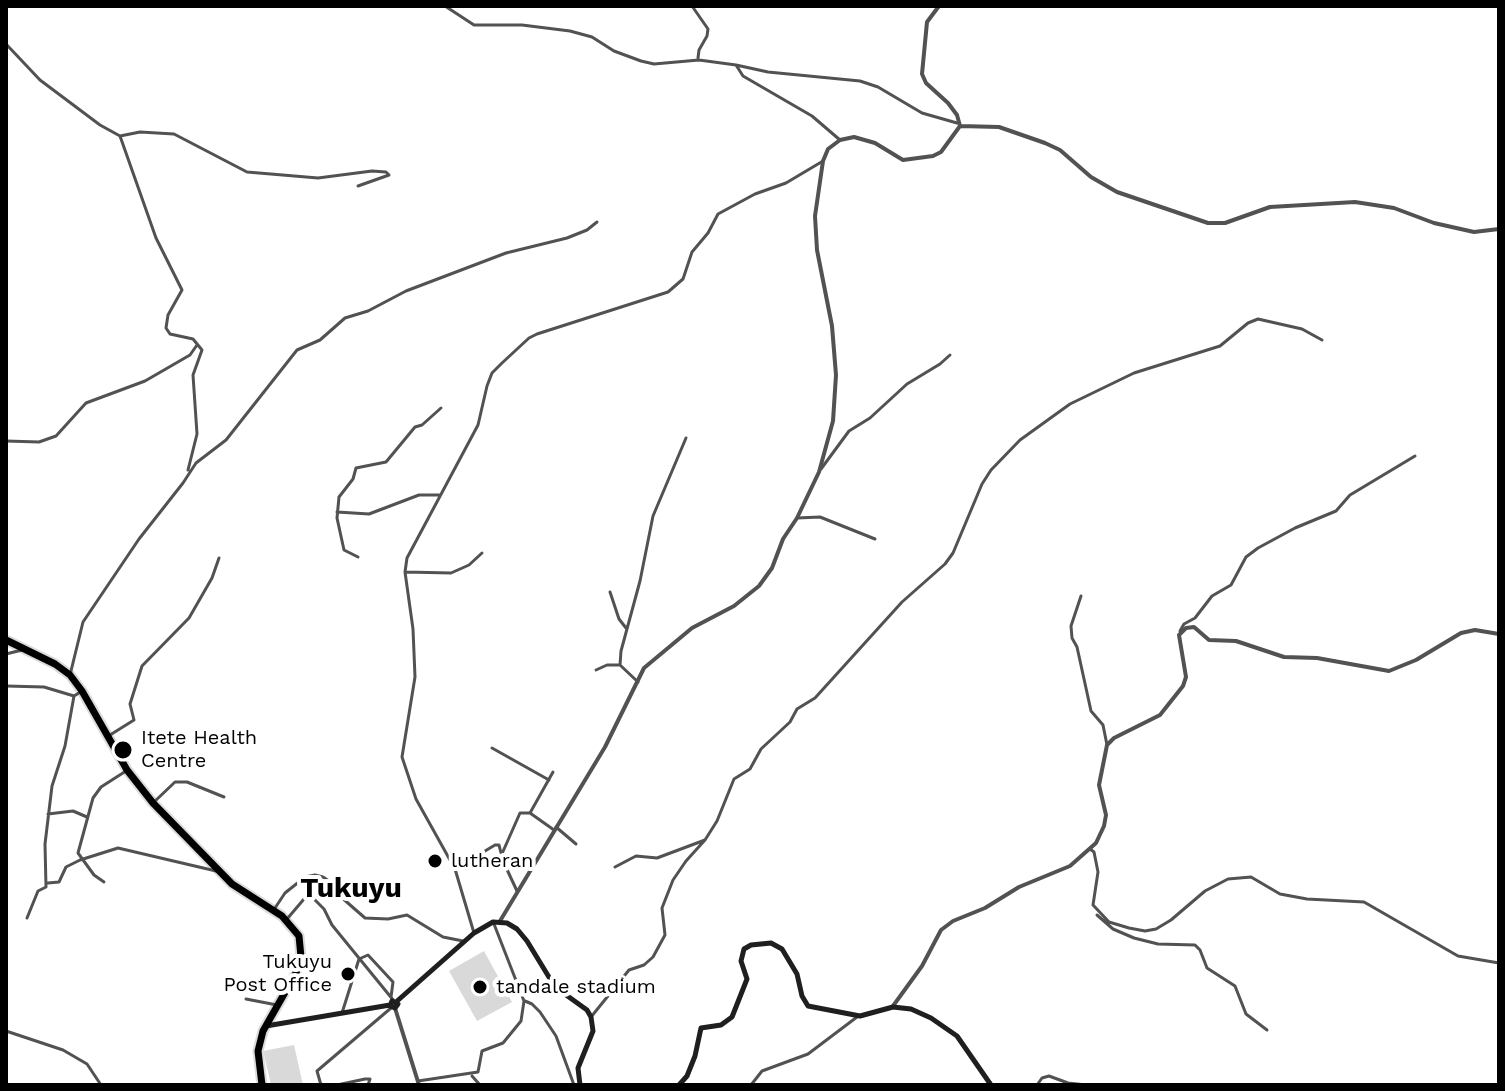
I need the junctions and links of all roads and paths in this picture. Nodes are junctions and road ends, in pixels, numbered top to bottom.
1 (445, 6) edge
2 (692, 6) edge
3 (939, 6) edge
4 (6, 44) edge
5 (699, 60) junction
6 (736, 65) junction
7 (960, 125) junction
8 (120, 136) junction
9 (840, 140) junction
10 (823, 161) junction
11 (358, 186) dead end
12 (597, 222) dead end
13 (1499, 229) edge
14 (1322, 340) dead end
15 (197, 345) junction
16 (950, 355) dead end
17 (441, 408) dead end
18 (686, 438) dead end
19 (6, 441) edge
20 (1415, 456) dead end
21 (819, 472) junction
22 (187, 474) junction
23 (440, 495) junction
24 (337, 512) junction
25 (797, 518) junction
26 (875, 539) dead end
27 (482, 553) dead end
28 (358, 557) dead end
29 (219, 558) dead end
30 (405, 572) junction
31 (610, 592) dead end
32 (1081, 596) dead end
33 (626, 628) junction
34 (1499, 634) edge
35 (1179, 635) junction
36 (6, 640) edge
37 (24, 649) junction
38 (6, 654) edge
39 (620, 665) junction
40 (596, 670) dead end
41 (70, 675) junction
42 (638, 682) junction
43 (6, 686) edge
44 (78, 694) junction
45 (107, 737) junction
46 (1107, 745) junction
47 (492, 748) dead end
48 (127, 770) junction
49 (553, 772) dead end
50 (549, 780) junction
51 (224, 797) dead end
52 (153, 803) junction
53 (530, 813) junction
54 (48, 814) junction
55 (87, 817) junction
56 (555, 828) junction
57 (705, 840) junction
58 (576, 844) dead end
59 (1090, 849) junction
60 (501, 856) junction
61 (80, 860) junction
62 (615, 867) dead end
63 (455, 869) junction
64 (220, 872) junction
65 (104, 882) dead end
66 (46, 883) junction
67 (518, 892) junction
68 (273, 911) junction
69 (1096, 911) junction
70 (27, 918) dead end
71 (286, 920) junction
72 (496, 922) junction
73 (474, 933) junction
74 (463, 941) junction
75 (359, 959) junction
76 (1499, 963) edge
77 (246, 999) dead end
78 (524, 1001) junction
79 (393, 1003) junction
80 (277, 1005) junction
81 (893, 1007) junction
82 (342, 1013) junction
83 (860, 1016) junction
84 (591, 1017) junction
85 (265, 1027) junction
86 (1267, 1030) dead end
87 (6, 1031) edge
88 (471, 1075) junction
89 (418, 1083) edge
90 (101, 1085) edge
91 (262, 1085) edge
92 (321, 1085) edge
93 (337, 1085) edge
94 (368, 1085) edge
95 (479, 1085) edge
96 (577, 1085) edge
97 (679, 1085) edge
98 (751, 1085) edge
99 (991, 1085) edge
100 (1037, 1085) edge
101 (1086, 1085) edge

1 - 5 street
2 - 5 street
3 - 7 street
4 - 8 street
5 - 6 street
6 - 7 street
6 - 9 street
7 - 9 street
7 - 13 street
8 - 11 street
8 - 15 street
9 - 10 street
10 - 21 street
10 - 23 street
12 - 22 street
14 - 57 street
15 - 19 street
15 - 22 street
16 - 21 street
17 - 24 street
18 - 33 street
20 - 35 street
21 - 25 street
22 - 41 street
23 - 24 street
23 - 30 street
24 - 28 street
25 - 26 street
25 - 42 street
27 - 30 street
29 - 45 street
30 - 63 street
31 - 33 street
32 - 46 street
33 - 39 street
34 - 35 street
35 - 46 street
36 - 37 highway
37 - 38 street
37 - 41 highway
39 - 40 street
39 - 42 street
41 - 44 highway
42 - 56 street
43 - 44 street
44 - 45 highway
44 - 54 street
45 - 48 highway
46 - 59 street
47 - 50 street
48 - 52 highway
48 - 55 street
49 - 50 street
50 - 53 street
51 - 52 street
52 - 64 highway
53 - 56 street
53 - 60 street
54 - 55 street
54 - 66 street
55 - 61 street
56 - 58 street
56 - 67 street
57 - 62 street
57 - 84 street
59 - 69 street
59 - 81 street
60 - 63 street
60 - 67 street
61 - 64 street
61 - 65 street
61 - 66 street
63 - 73 street
64 - 68 highway
66 - 70 street
67 - 72 street
68 - 71 highway
68 - 74 street
69 - 76 street
69 - 86 street
71 - 75 street
71 - 80 highway
72 - 73 main road
72 - 78 street
72 - 84 main road
73 - 74 main road
74 - 79 main road
75 - 79 street
75 - 79 street
75 - 82 street
77 - 80 street
78 - 88 street
78 - 96 street
79 - 82 main road
79 - 89 street
79 - 92 street
80 - 85 highway
81 - 83 main road
81 - 99 main road
82 - 85 main road
83 - 97 main road
83 - 98 street
84 - 96 main road
85 - 91 highway
87 - 90 street
88 - 89 street
88 - 95 street
93 - 94 street
100 - 101 street

